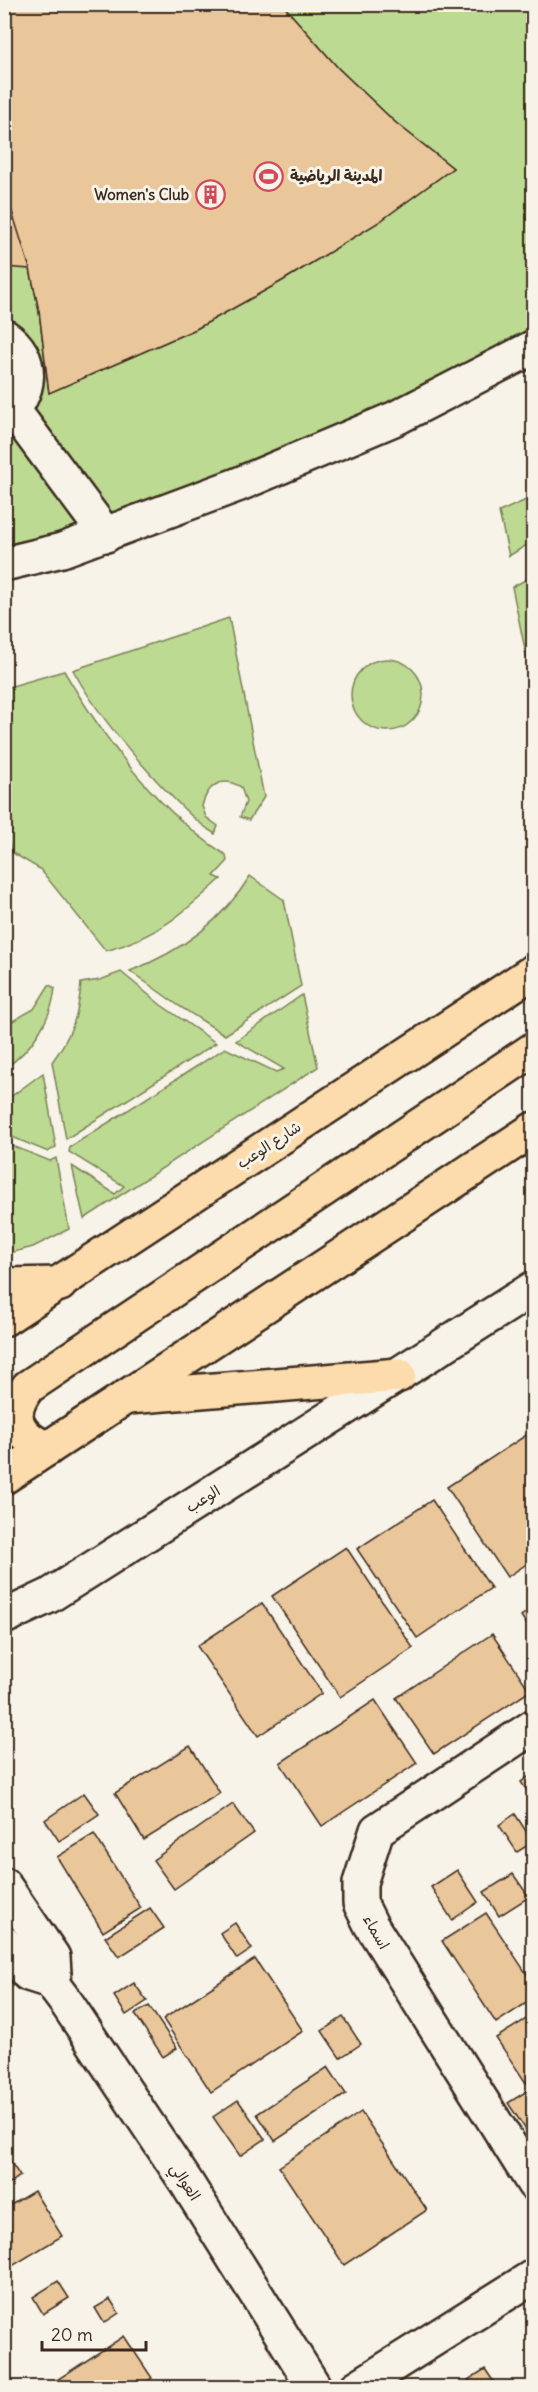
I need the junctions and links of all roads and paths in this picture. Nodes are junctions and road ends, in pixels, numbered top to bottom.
1 (4, 336) edge
2 (534, 347) edge
3 (9, 414) edge
4 (106, 535) junction
5 (4, 564) edge
6 (534, 971) edge
7 (534, 1049) edge
8 (534, 1129) edge
9 (60, 1284) junction
10 (4, 1285) edge
11 (534, 1288) edge
12 (4, 1319) edge
13 (399, 1375) junction
14 (123, 1397) junction
15 (47, 1449) junction
16 (4, 1477) edge
17 (4, 1617) edge
18 (534, 1726) edge
19 (4, 1885) edge
20 (4, 1943) edge
21 (50, 1981) junction
22 (534, 2184) edge
23 (534, 2276) edge
24 (315, 2388) edge
25 (356, 2388) edge

1 - 3 street
2 - 4 street
3 - 4 street
4 - 5 street
6 - 9 main road, شارع الوعب
7 - 15 main road
8 - 14 main road
9 - 10 main road
9 - 12 main road, شارع الوعب
11 - 13 street
13 - 14 main road
13 - 17 street, الوعب
14 - 15 main road
15 - 16 main road
18 - 22 street, اسماء
19 - 21 street
20 - 21 street
21 - 24 street, العوالي
23 - 25 street

